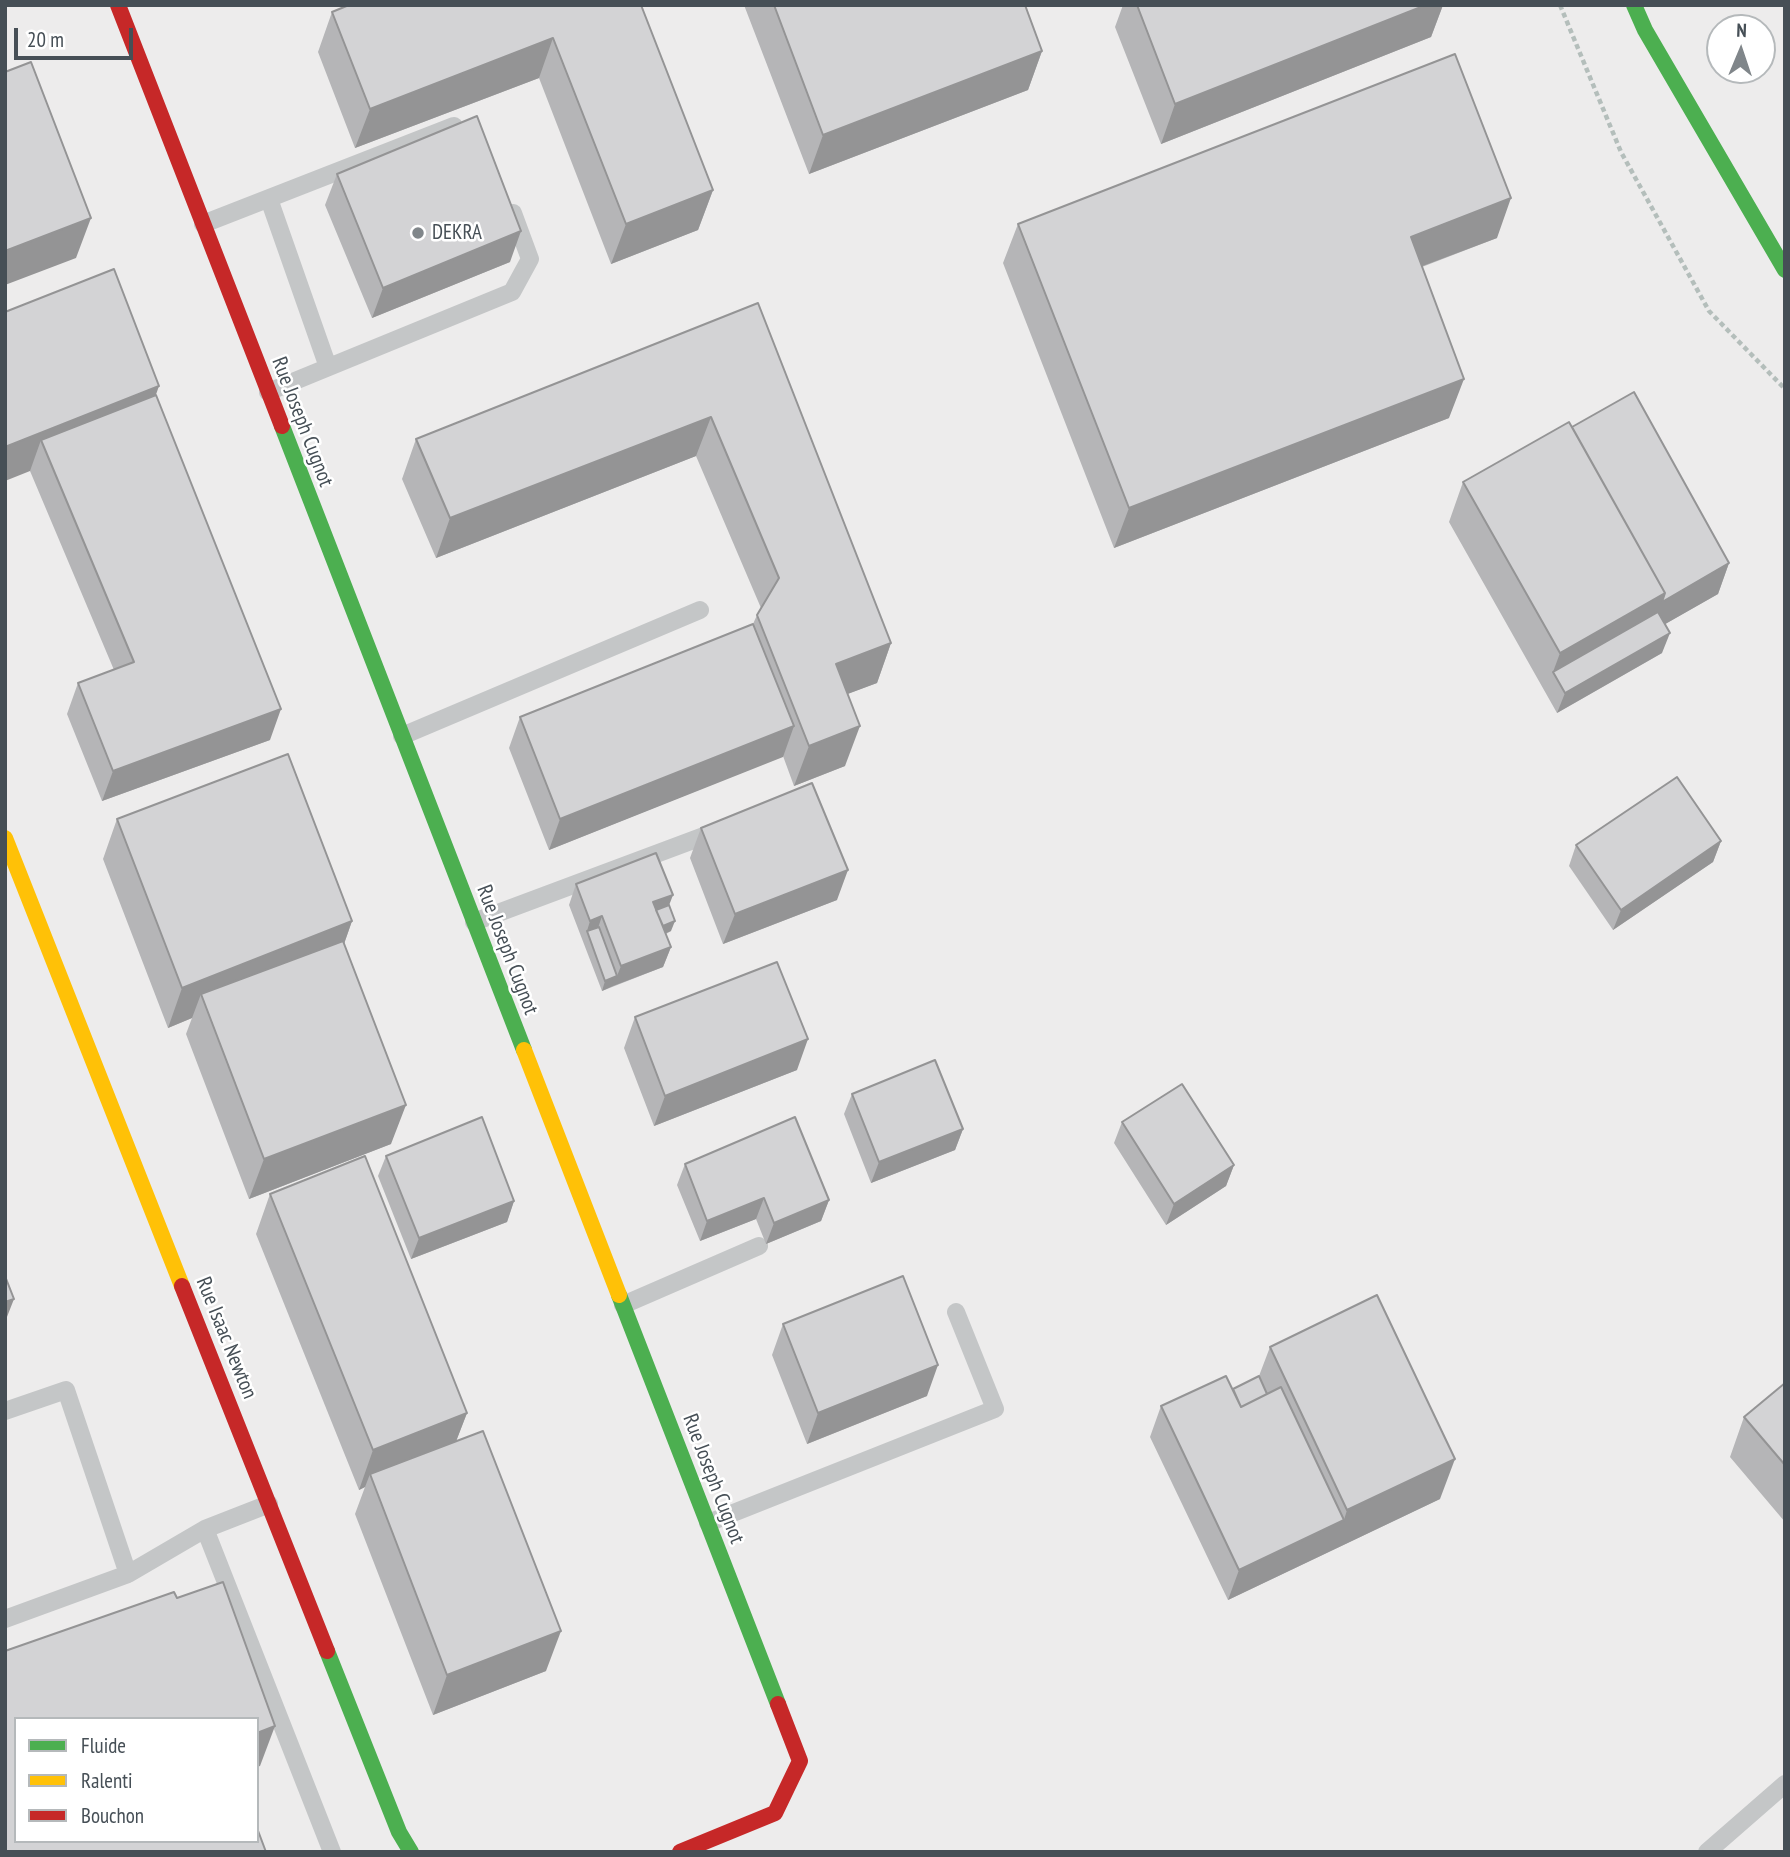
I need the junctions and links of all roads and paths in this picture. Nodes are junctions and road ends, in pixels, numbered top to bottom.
1 (118, 5) edge
2 (1560, 5) edge
3 (1634, 5) edge
4 (474, 131) edge
5 (506, 196) edge
6 (269, 199) junction
7 (203, 224) junction
8 (1785, 270) edge
9 (328, 367) junction
10 (1785, 389) edge
11 (268, 392) junction
12 (700, 610) dead end
13 (402, 736) junction
14 (742, 822) edge
15 (5, 838) edge
16 (474, 922) junction
17 (759, 1246) dead end
18 (623, 1305) junction
19 (956, 1312) dead end
20 (5, 1411) edge
21 (269, 1504) junction
22 (708, 1523) junction
23 (205, 1529) junction
24 (128, 1574) junction
25 (5, 1619) edge
26 (1785, 1784) edge
27 (332, 1852) edge
28 (411, 1852) edge
29 (680, 1852) edge
30 (1707, 1852) edge

1 - 7 street, Rue Joseph Cugnot
2 - 10 path
3 - 8 street
4 - 6 lane
5 - 9 lane
6 - 7 lane
6 - 9 lane
7 - 11 street, Rue Joseph Cugnot
9 - 11 lane
11 - 13 street, Rue Joseph Cugnot
12 - 13 lane
13 - 16 street, Rue Joseph Cugnot
14 - 16 lane
15 - 21 street, Rue Isaac Newton
16 - 18 street, Rue Joseph Cugnot
17 - 18 lane
18 - 22 street, Rue Joseph Cugnot
19 - 22 lane
20 - 24 lane
21 - 23 lane
21 - 28 street, Rue Isaac Newton
22 - 29 street, Rue Joseph Cugnot
23 - 24 lane
23 - 27 lane
24 - 25 lane
26 - 30 lane

